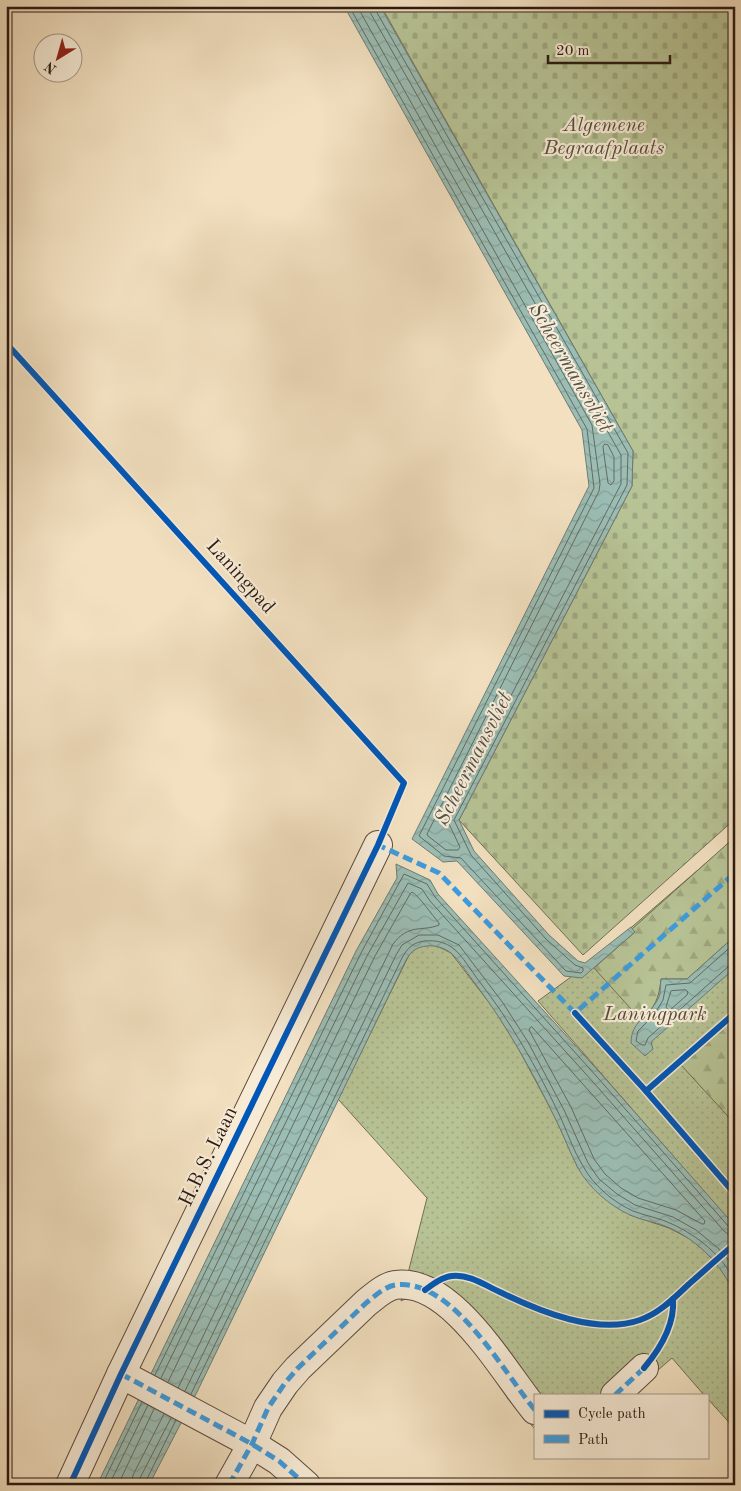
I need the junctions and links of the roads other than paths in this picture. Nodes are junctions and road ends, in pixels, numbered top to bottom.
1 (378, 844) dead end
2 (644, 1368) dead end
3 (128, 1378) junction
4 (616, 1394) edge
5 (534, 1409) edge
6 (252, 1444) junction
7 (70, 1485) edge
8 (229, 1485) edge
9 (306, 1485) edge

1 - 3 street, H.B.S. Laan
2 - 4 street
3 - 6 street
3 - 7 street, H.B.S. Laan
5 - 6 street
6 - 8 street
6 - 9 street

